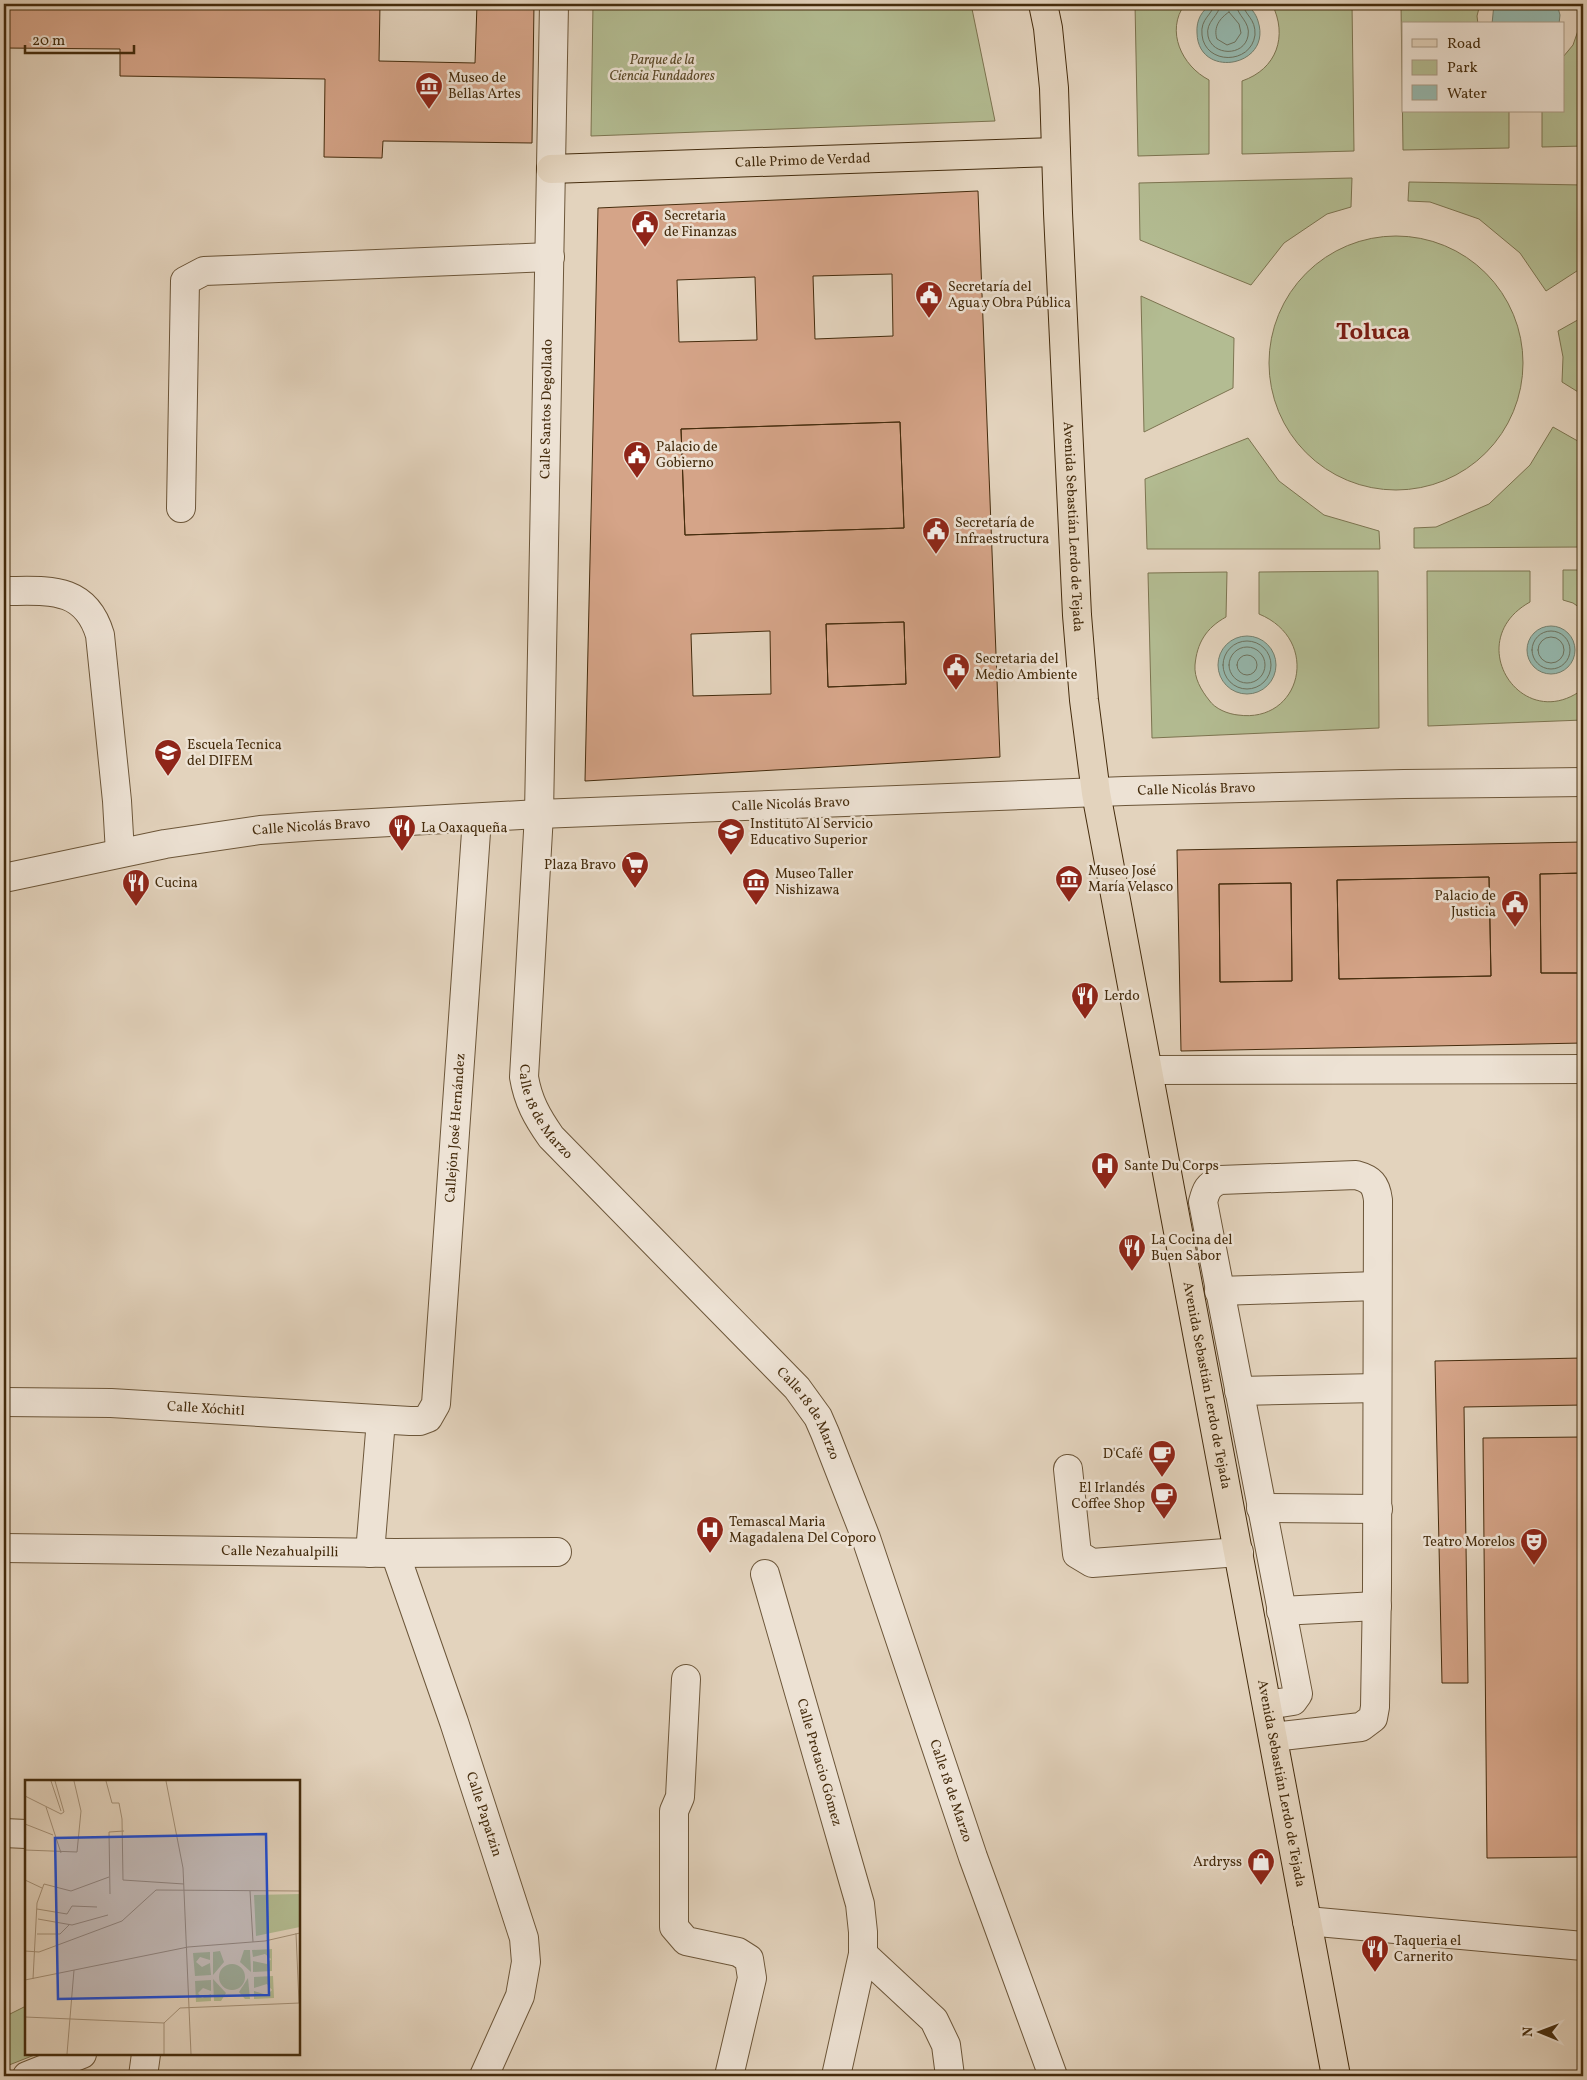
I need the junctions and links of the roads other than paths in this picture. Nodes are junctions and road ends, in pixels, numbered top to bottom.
1 (554, 4) edge
2 (1043, 4) edge
3 (1056, 152) junction
4 (552, 169) junction
5 (550, 257) junction
6 (181, 508) dead end
7 (4, 592) edge
8 (1583, 782) edge
9 (1096, 793) junction
10 (539, 814) junction
11 (476, 818) junction
12 (120, 853) junction
13 (4, 878) edge
14 (1583, 1069) edge
15 (1149, 1070) junction
16 (1377, 1286) junction
17 (1219, 1291) junction
18 (1377, 1388) junction
19 (1239, 1391) junction
20 (4, 1402) edge
21 (381, 1420) junction
22 (410, 1422) joint
23 (1068, 1469) dead end
24 (1261, 1508) junction
25 (1378, 1509) junction
26 (4, 1548) edge
27 (557, 1552) dead end
28 (1239, 1552) junction
29 (382, 1553) junction
30 (765, 1574) dead end
31 (1377, 1606) junction
32 (1281, 1611) junction
33 (686, 1679) dead end
34 (1267, 1705) junction
35 (1273, 1737) junction
36 (4, 1833) edge
37 (25, 1834) edge
38 (1307, 1921) junction
39 (1583, 1946) edge
40 (863, 1954) junction
41 (80, 2055) edge
42 (146, 2055) edge
43 (27, 2076) edge
44 (144, 2076) edge
45 (484, 2076) edge
46 (729, 2076) edge
47 (836, 2076) edge
48 (950, 2076) edge
49 (1053, 2076) edge
50 (1336, 2076) edge

1 - 4 street, Calle Santos Degollado
2 - 3 main road, Avenida Sebastián Lerdo de Tejada
3 - 4 main road, Calle Primo de Verdad
3 - 9 main road, Avenida Sebastián Lerdo de Tejada
4 - 5 street, Calle Santos Degollado
5 - 6 street
5 - 10 street, Calle Santos Degollado
7 - 12 street
8 - 9 street, Calle Nicolás Bravo
9 - 10 street, Calle Nicolás Bravo
9 - 15 main road, Avenida Sebastián Lerdo de Tejada
10 - 11 street, Calle Nicolás Bravo
10 - 49 street, Calle 18 de Marzo
11 - 12 street, Calle Nicolás Bravo
11 - 22 street, Callejón José Hernández
12 - 13 street, Calle Nicolás Bravo
14 - 15 street
15 - 28 main road, Avenida Sebastián Lerdo de Tejada
16 - 17 street
16 - 17 street
16 - 18 street
17 - 19 street
18 - 19 street
18 - 25 street
19 - 24 street
20 - 21 street, Calle Xóchitl
21 - 22 street, Calle Xóchitl
21 - 29 street
23 - 28 street
24 - 25 street
24 - 32 street
25 - 31 street
26 - 29 street, Calle Nezahualpilli
27 - 29 street, Calle Nezahualpilli
28 - 34 main road, Avenida Sebastián Lerdo de Tejada
29 - 45 street, Calle Papatzin
30 - 40 street, Calle Protacio Gómez
31 - 32 street
31 - 35 street
32 - 34 street
33 - 46 street
34 - 35 main road, Avenida Sebastián Lerdo de Tejada
35 - 38 main road, Avenida Sebastián Lerdo de Tejada
36 - 37 street
38 - 39 street
38 - 50 main road, Avenida Sebastián Lerdo de Tejada
40 - 47 street, Calle Protacio Gómez
40 - 48 street
41 - 43 street
42 - 44 street

